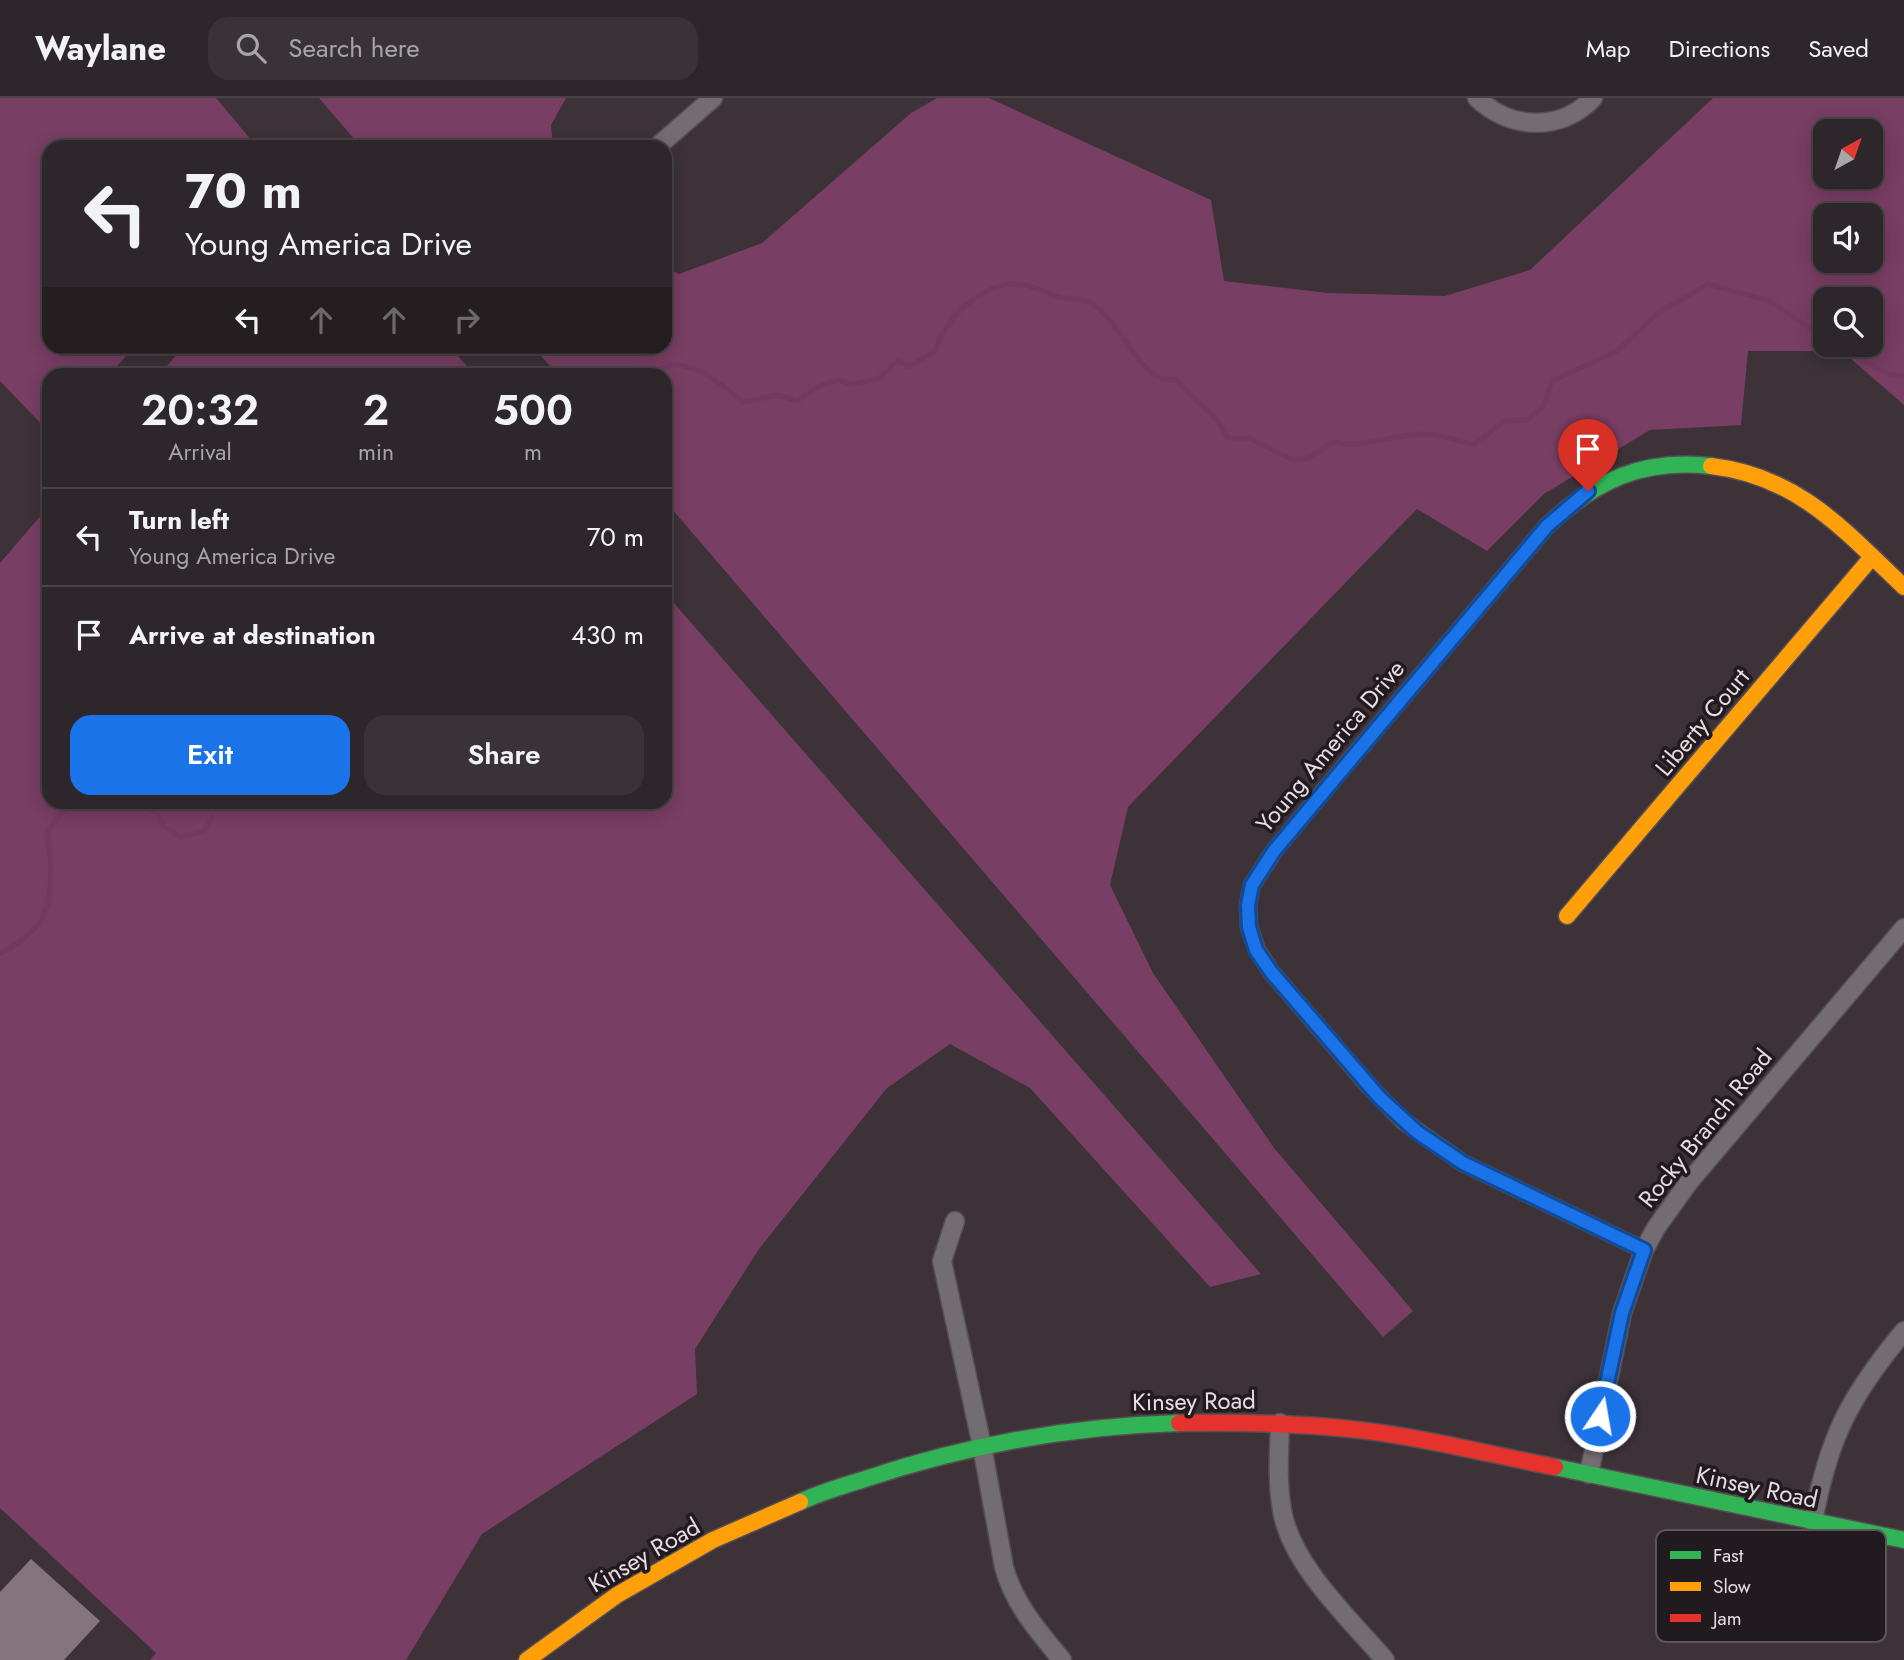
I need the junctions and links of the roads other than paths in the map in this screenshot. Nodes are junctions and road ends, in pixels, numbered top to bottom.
1 (713, 98) edge
2 (1477, 98) edge
3 (1593, 98) edge
4 (665, 140) edge
5 (1872, 557) junction
6 (1904, 587) edge
7 (1567, 916) dead end
8 (1904, 928) edge
9 (955, 1221) dead end
10 (1644, 1250) junction
11 (1904, 1331) edge
12 (1280, 1423) junction
13 (982, 1446) junction
14 (1589, 1474) junction
15 (1813, 1522) junction
16 (1856, 1530) edge
17 (1886, 1536) edge
18 (1904, 1539) edge
19 (1055, 1658) edge
20 (527, 1660) edge
21 (1385, 1660) edge

1 - 4 street
2 - 3 street
5 - 6 street, Young America Drive
5 - 7 street, Liberty Court
5 - 10 street, Young America Drive
8 - 10 street, Rocky Branch Road
9 - 13 street
10 - 14 street, Rocky Branch Road
11 - 15 street
12 - 13 street, Kinsey Road
12 - 14 street, Kinsey Road
12 - 21 street
13 - 19 street
13 - 20 street, Kinsey Road
14 - 15 street, Kinsey Road
15 - 16 street, Kinsey Road
17 - 18 street, Kinsey Road

